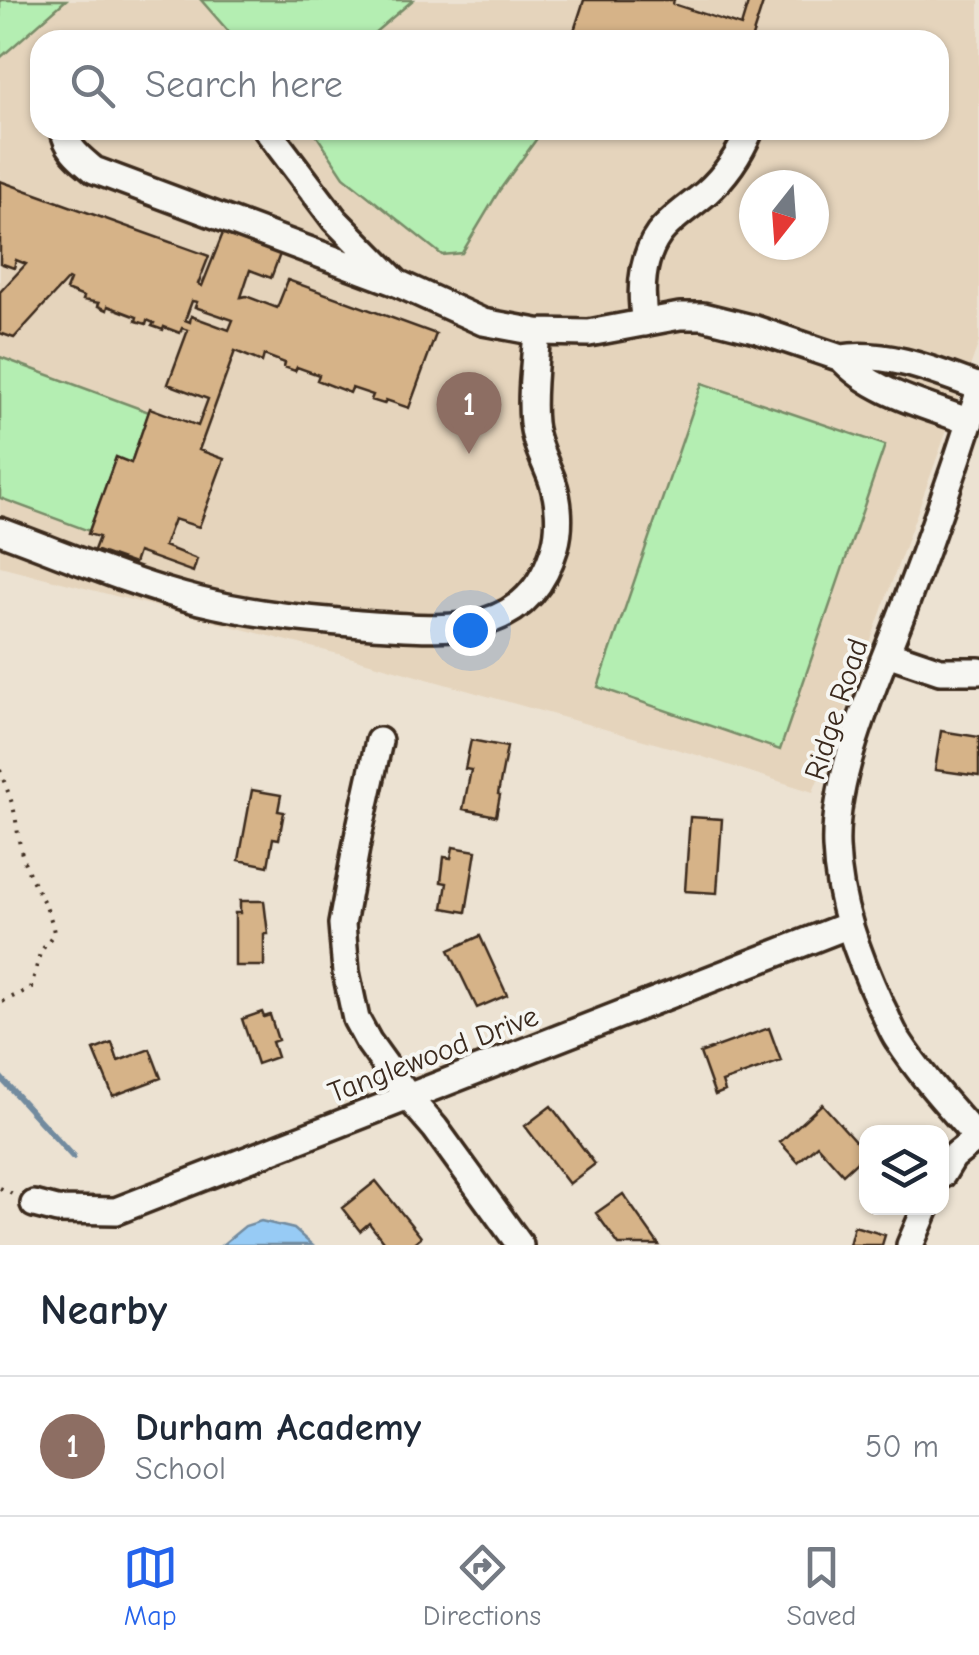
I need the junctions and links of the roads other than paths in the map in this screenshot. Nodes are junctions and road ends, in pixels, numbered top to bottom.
1 (68, 140) edge
2 (274, 140) edge
3 (746, 140) edge
4 (327, 210) junction
5 (290, 243) junction
6 (398, 283) junction
7 (645, 324) junction
8 (537, 332) junction
9 (841, 358) junction
10 (979, 390) edge
11 (970, 422) junction
12 (0, 530) edge
13 (887, 653) junction
14 (979, 671) edge
15 (379, 741) dead end
16 (849, 926) junction
17 (409, 1098) junction
18 (978, 1139) edge
19 (949, 1164) edge
20 (34, 1204) dead end
21 (923, 1215) edge
22 (520, 1245) edge
23 (910, 1245) edge

1 - 5 street
2 - 4 street
3 - 7 street
4 - 5 street
4 - 6 street
5 - 6 street
6 - 8 street
7 - 8 street
7 - 9 street
8 - 12 street
9 - 10 street
9 - 11 street
10 - 11 street, Ridge Road
11 - 13 street, Ridge Road
13 - 14 street
13 - 16 street, Ridge Road
15 - 17 street
16 - 17 street, Tanglewood Drive
16 - 18 street, Ridge Road
17 - 20 street, Tanglewood Drive
17 - 22 street
18 - 19 street
21 - 23 street

